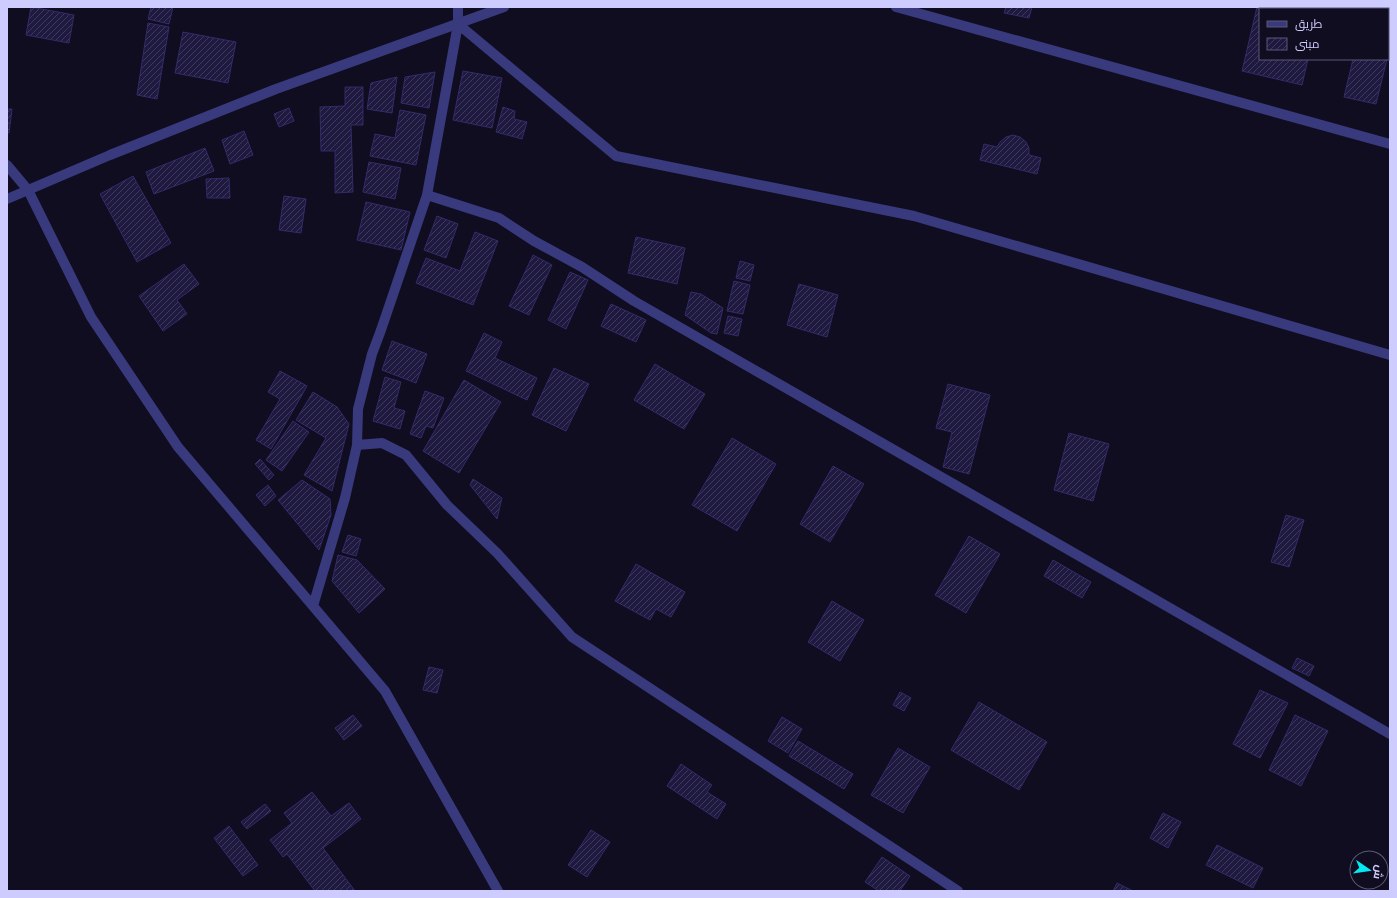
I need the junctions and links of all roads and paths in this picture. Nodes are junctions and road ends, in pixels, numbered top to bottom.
1 (458, 7) edge
2 (504, 7) edge
3 (896, 7) edge
4 (458, 24) junction
5 (1390, 144) edge
6 (7, 165) edge
7 (28, 190) junction
8 (427, 195) junction
9 (7, 199) edge
10 (1390, 355) edge
11 (358, 445) junction
12 (313, 606) junction
13 (1390, 734) edge
14 (498, 891) edge
15 (958, 891) edge

1 - 4 street
2 - 4 street
3 - 5 street
4 - 7 street
4 - 8 street
4 - 10 street
6 - 7 street
7 - 9 street
7 - 12 street
8 - 11 street
8 - 13 street
11 - 12 street
11 - 15 street
12 - 14 street

